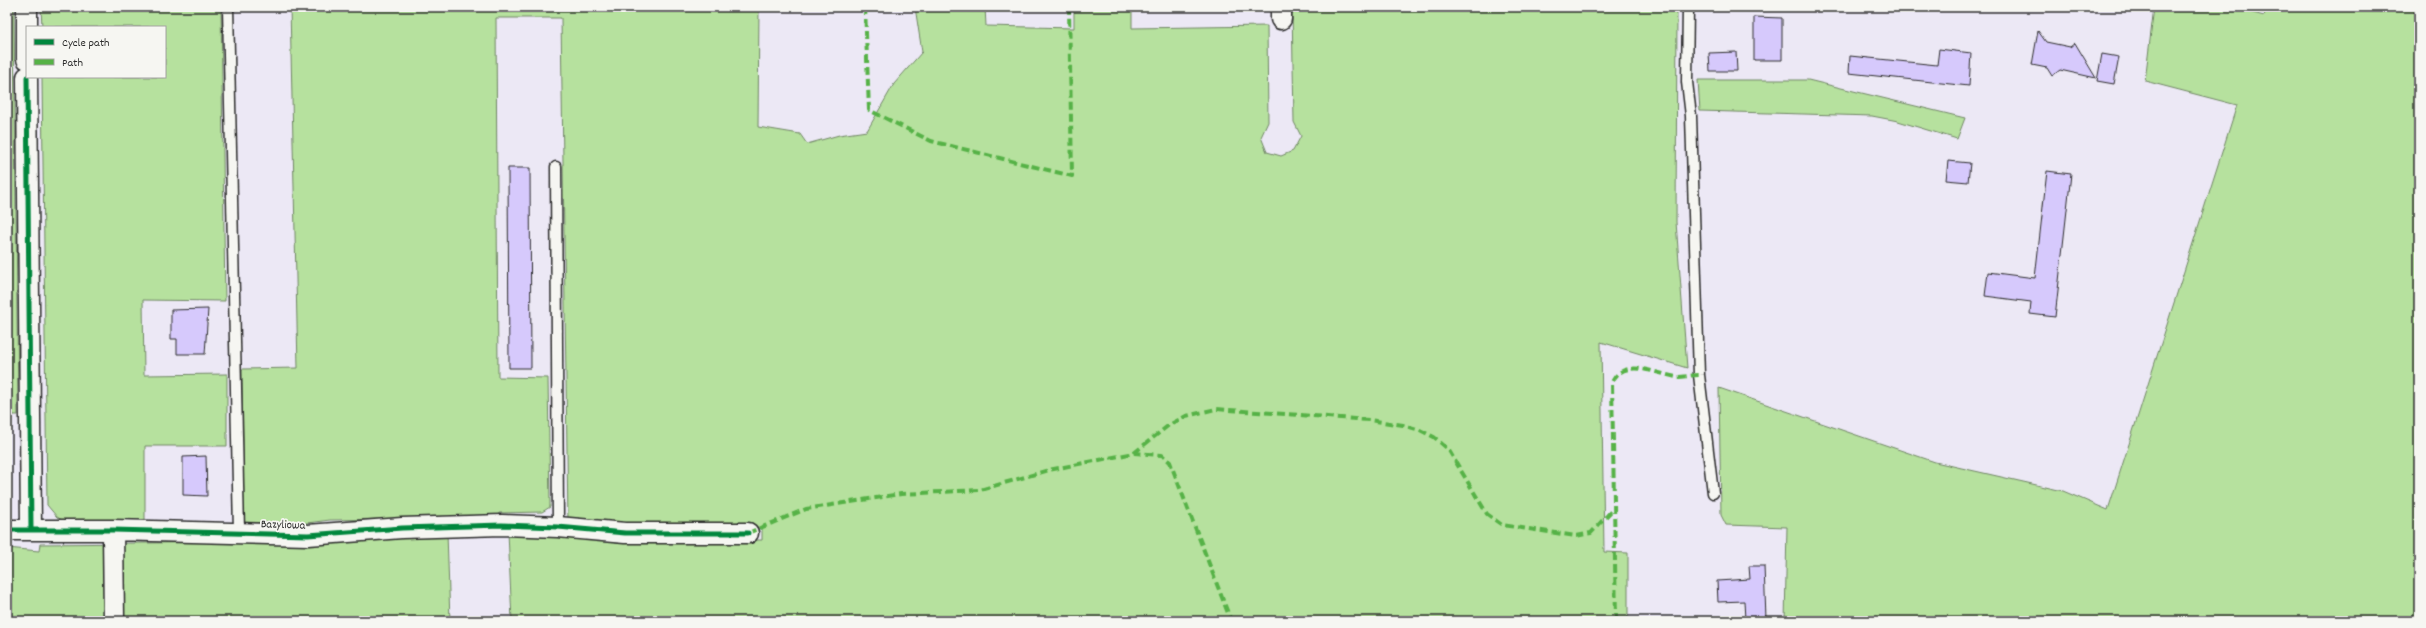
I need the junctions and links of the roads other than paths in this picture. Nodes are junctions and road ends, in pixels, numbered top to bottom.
1 (27, 7) edge
2 (228, 7) edge
3 (1688, 7) edge
4 (27, 26) edge
5 (27, 78) edge
6 (556, 167) dead end
7 (1713, 493) dead end
8 (558, 527) junction
9 (7, 530) edge
10 (31, 530) junction
11 (113, 530) junction
12 (239, 532) junction
13 (748, 533) dead end
14 (114, 621) edge

1 - 4 street
2 - 12 lane
3 - 7 lane
5 - 10 street
6 - 8 lane
8 - 12 street, Bazyliowa
8 - 13 street, Bazyliowa
9 - 10 street, Bazyliowa
10 - 11 street, Bazyliowa
11 - 12 street, Bazyliowa
11 - 14 street

